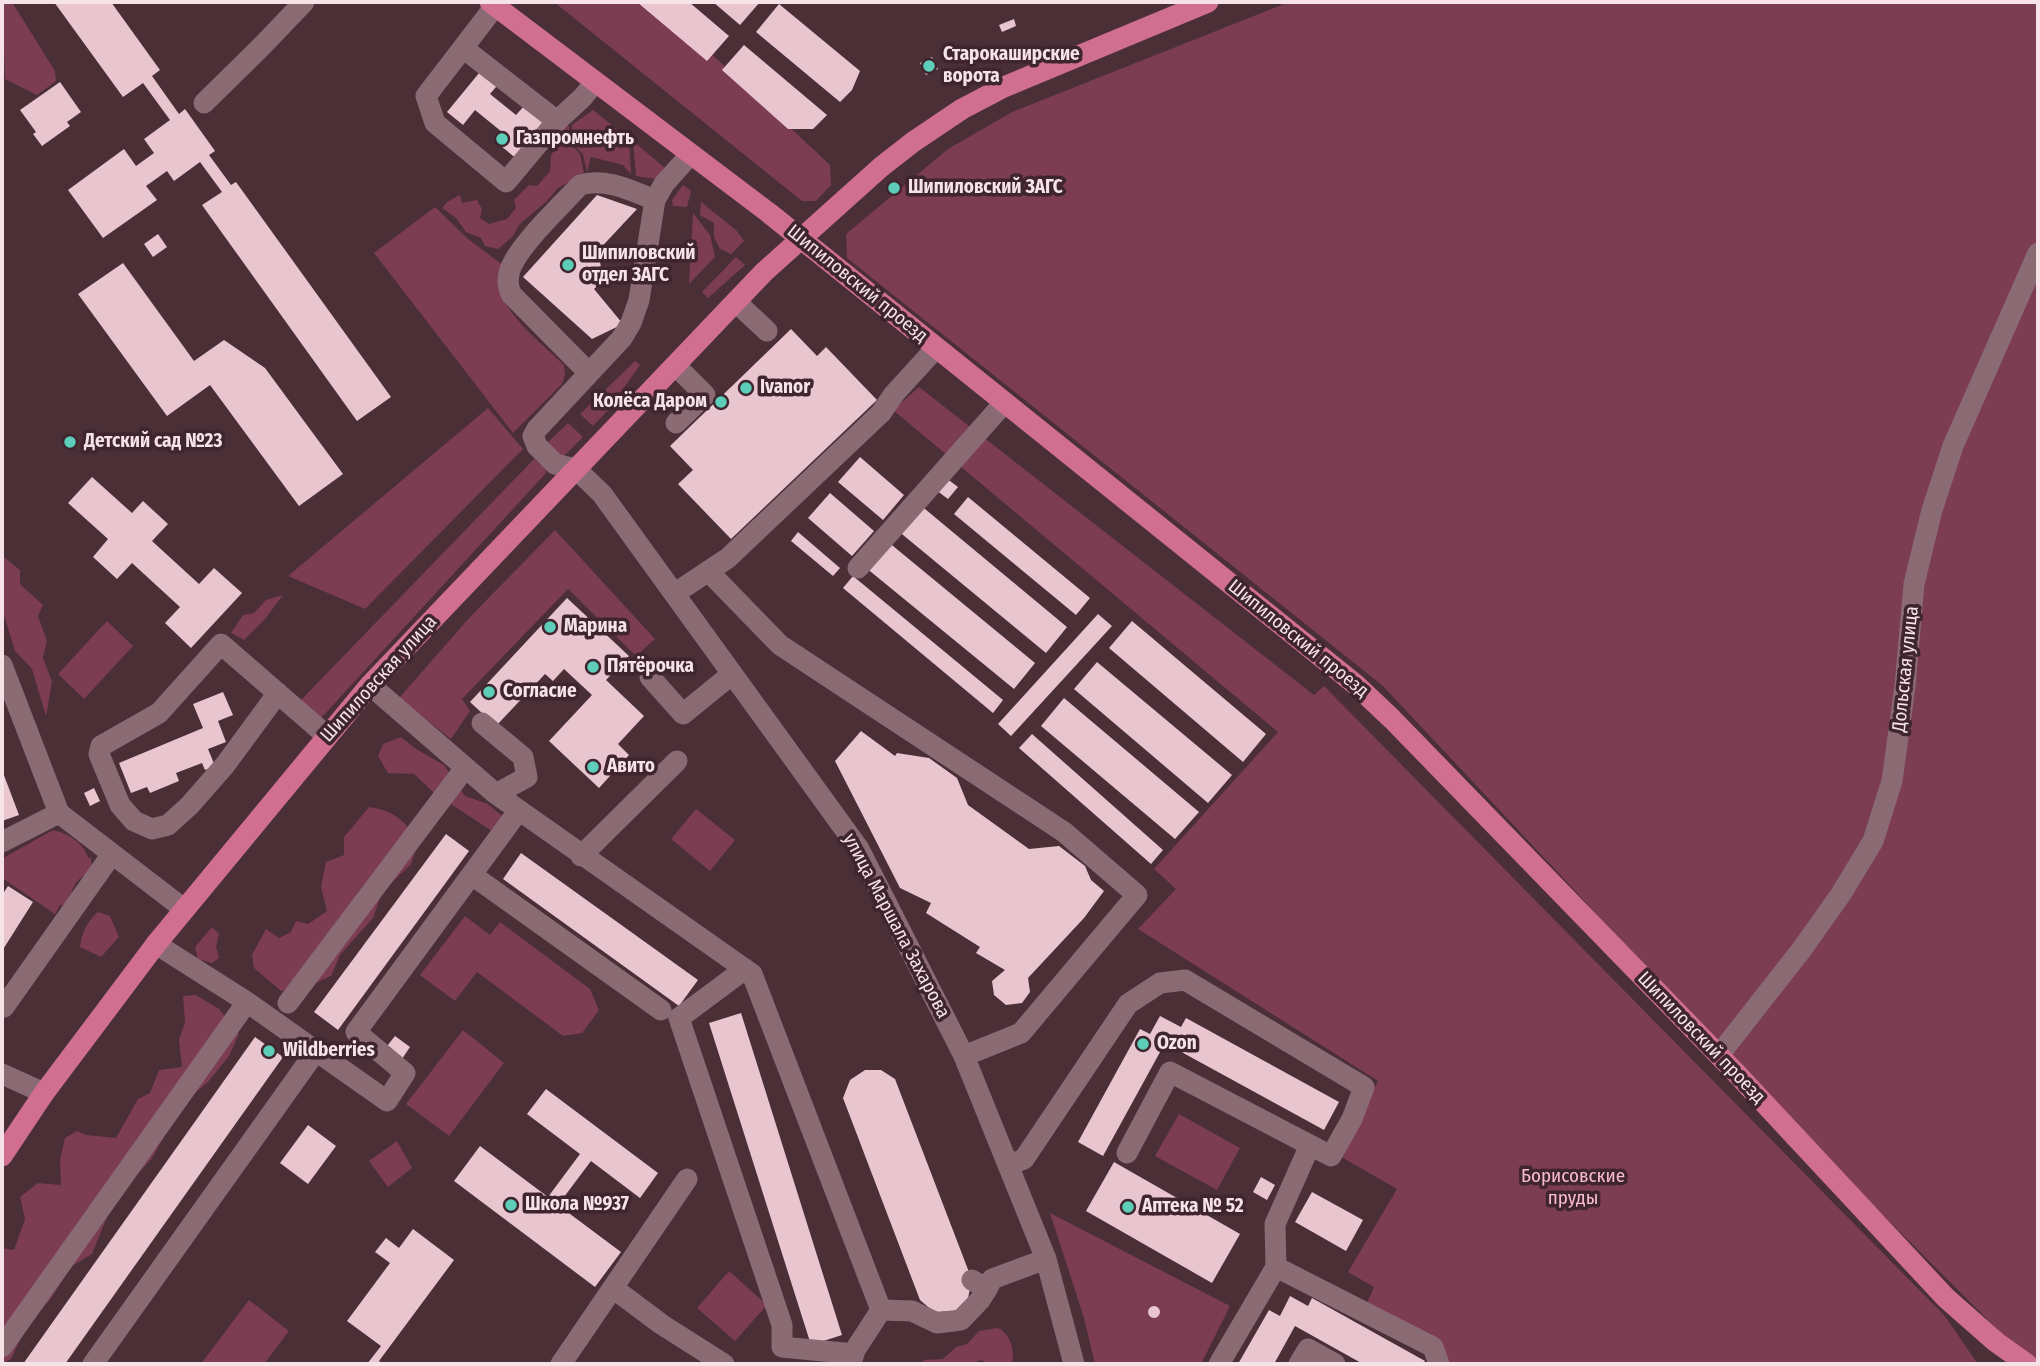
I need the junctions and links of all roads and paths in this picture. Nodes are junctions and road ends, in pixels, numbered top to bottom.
1 (304, 2) edge
2 (1208, 2) edge
3 (493, 4) edge
4 (463, 48) junction
5 (595, 82) junction
6 (204, 103) dead end
7 (557, 121) junction
8 (690, 155) junction
9 (655, 200) junction
10 (801, 240) junction
11 (2038, 253) edge
12 (736, 302) junction
13 (768, 331) dead end
14 (936, 348) junction
15 (676, 366) junction
16 (589, 373) junction
17 (1004, 403) junction
18 (676, 423) dead end
19 (576, 469) junction
20 (858, 568) dead end
21 (708, 571) junction
22 (674, 594) junction
23 (2, 665) edge
24 (732, 674) junction
25 (650, 677) dead end
26 (370, 685) junction
27 (278, 693) junction
28 (482, 723) dead end
29 (327, 736) junction
30 (677, 761) dead end
31 (465, 768) junction
32 (496, 794) junction
33 (519, 810) junction
34 (60, 813) junction
35 (2, 842) edge
36 (112, 853) junction
37 (581, 856) junction
38 (472, 874) junction
39 (184, 909) junction
40 (156, 944) junction
41 (745, 969) junction
42 (247, 1002) junction
43 (288, 1003) dead end
44 (2, 1006) edge
45 (661, 1010) dead end
46 (316, 1051) junction
47 (964, 1055) junction
48 (1719, 1055) junction
49 (2, 1074) edge
50 (44, 1093) junction
51 (1310, 1146) junction
52 (1127, 1153) dead end
53 (2, 1156) edge
54 (1009, 1165) junction
55 (687, 1180) dead end
56 (1046, 1259) junction
57 (1276, 1267) junction
58 (613, 1289) junction
59 (881, 1310) junction
60 (2, 1347) edge
61 (782, 1347) junction
62 (850, 1361) edge
63 (93, 1364) edge
64 (561, 1364) edge
65 (724, 1364) edge
66 (770, 1364) edge
67 (1074, 1364) edge
68 (1219, 1364) edge
69 (1299, 1364) edge
70 (1335, 1364) edge
71 (1439, 1364) edge
72 (2027, 1364) edge

1 - 6 street
2 - 10 main road, Шипиловская улица
3 - 4 street
3 - 5 main road, Шипиловский проезд
4 - 7 street
4 - 7 street
5 - 7 street
5 - 8 main road, Шипиловский проезд
8 - 9 street
8 - 10 main road, Шипиловский проезд
9 - 16 street
9 - 16 street
10 - 12 main road, Шипиловская улица
10 - 14 main road, Шипиловский проезд
11 - 48 street, Дольская улица
12 - 13 street
12 - 15 main road, Шипиловская улица
14 - 17 main road, Шипиловский проезд
14 - 21 street
15 - 18 street
15 - 19 main road, Шипиловская улица
16 - 19 street, улица Маршала Захарова
17 - 20 street
17 - 48 main road, Шипиловский проезд
19 - 22 street, улица Маршала Захарова
19 - 26 main road, Шипиловская улица
21 - 22 street
21 - 47 street
22 - 24 street, улица Маршала Захарова
23 - 34 street
24 - 25 street
24 - 47 street, улица Маршала Захарова
26 - 29 main road, Шипиловская улица
26 - 31 street
27 - 27 street
27 - 29 street
28 - 32 street
29 - 39 main road, Шипиловская улица
30 - 37 street
31 - 32 street
31 - 43 street
32 - 33 street
33 - 37 street
33 - 38 street
34 - 35 street
34 - 36 street
36 - 39 street
36 - 44 street
37 - 41 street
38 - 45 street
38 - 46 street
39 - 40 main road, Шипиловская улица
40 - 42 street
40 - 50 main road, Шипиловская улица
41 - 59 street
41 - 61 street
42 - 46 street
42 - 60 street
46 - 63 street
47 - 54 street, улица Маршала Захарова
48 - 72 main road, Шипиловский проезд
49 - 50 street
50 - 53 main road, Шипиловская улица
51 - 52 street
51 - 54 street
51 - 57 street
54 - 56 street, улица Маршала Захарова
55 - 58 street
56 - 59 street
56 - 67 street, улица Маршала Захарова
57 - 68 street
57 - 71 street
58 - 64 street
58 - 65 street
59 - 62 street
61 - 62 street
61 - 66 street
69 - 70 street

